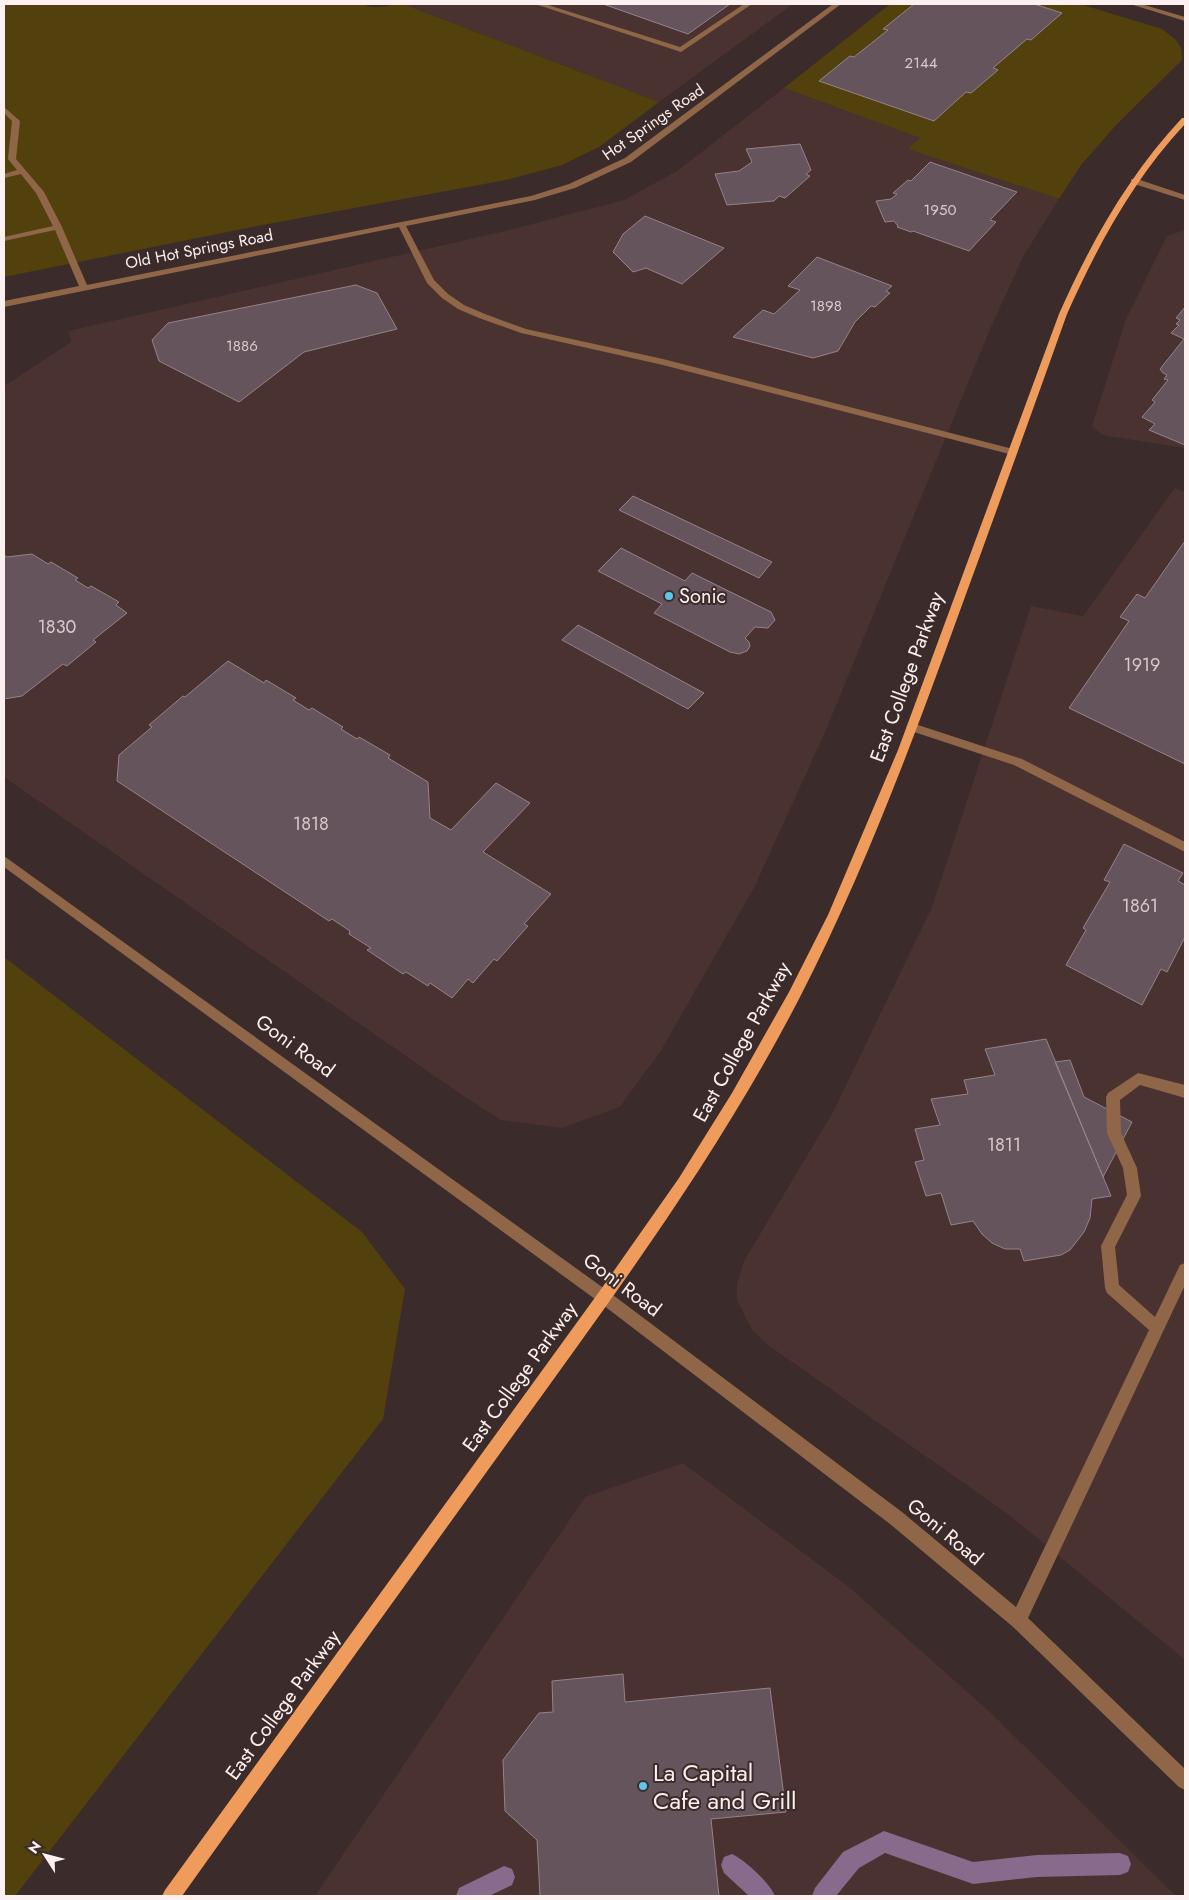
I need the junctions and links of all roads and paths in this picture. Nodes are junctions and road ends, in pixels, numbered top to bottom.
1 (539, 4) edge
2 (748, 4) edge
3 (837, 4) edge
4 (1135, 4) edge
5 (1185, 19) edge
6 (4, 109) edge
7 (1185, 120) edge
8 (21, 172) junction
9 (4, 176) edge
10 (1134, 181) junction
11 (1185, 198) edge
12 (401, 224) junction
13 (58, 227) junction
14 (4, 239) edge
15 (84, 287) junction
16 (4, 304) edge
17 (1013, 452) junction
18 (912, 727) junction
19 (1185, 847) edge
20 (4, 861) edge
21 (1185, 1092) edge
22 (1185, 1270) edge
23 (604, 1297) junction
24 (1157, 1328) junction
25 (1018, 1620) junction
26 (1185, 1780) edge
27 (171, 1896) edge

1 - 2 street
3 - 12 street, Hot Springs Road
4 - 5 street
6 - 8 street
7 - 10 main road, East College Parkway
8 - 9 street
8 - 13 street
10 - 11 street
10 - 17 main road, East College Parkway
12 - 15 street, Old Hot Springs Road
12 - 17 street
13 - 14 street
13 - 15 street
15 - 16 street, Old Hot Springs Road
17 - 18 main road, East College Parkway
18 - 19 street
18 - 23 main road, East College Parkway
20 - 23 street, Goni Road
21 - 24 street
22 - 24 street
23 - 25 street, Goni Road
23 - 27 main road, East College Parkway
24 - 25 street
25 - 26 street, Goni Road

